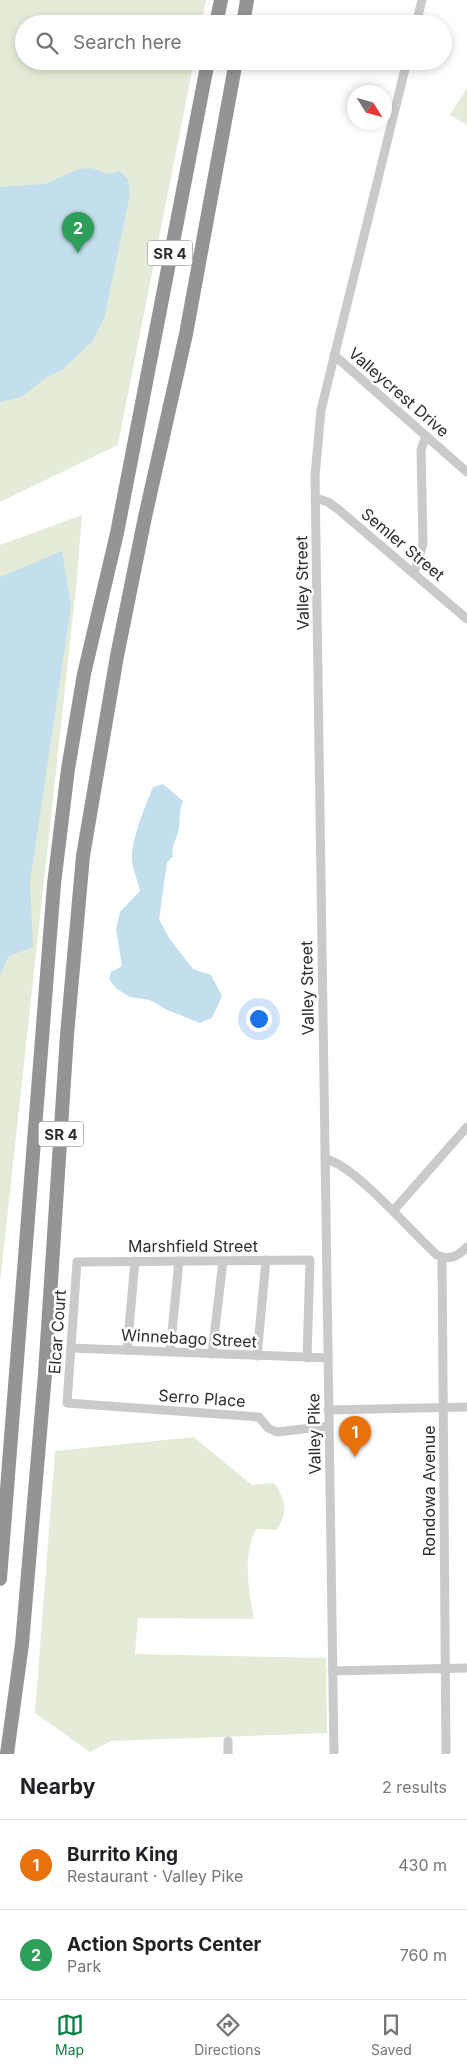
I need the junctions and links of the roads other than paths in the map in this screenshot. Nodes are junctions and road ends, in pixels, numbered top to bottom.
1 (221, 0) edge
2 (247, 0) edge
3 (422, 0) edge
4 (218, 15) edge
5 (244, 15) edge
6 (418, 15) edge
7 (206, 70) edge
8 (234, 70) edge
9 (405, 70) edge
10 (334, 355) junction
11 (426, 436) junction
12 (467, 472) edge
13 (316, 498) junction
14 (414, 573) junction
15 (467, 619) edge
16 (324, 1114) joint
17 (467, 1127) edge
18 (325, 1159) junction
19 (393, 1211) junction
20 (467, 1246) edge
21 (442, 1257) junction
22 (223, 1260) junction
23 (266, 1260) junction
24 (135, 1261) junction
25 (179, 1261) junction
26 (77, 1262) joint
27 (71, 1348) junction
28 (127, 1350) junction
29 (170, 1352) junction
30 (212, 1354) junction
31 (257, 1356) junction
32 (307, 1358) junction
33 (328, 1358) junction
34 (67, 1404) joint
35 (467, 1407) edge
36 (444, 1408) junction
37 (328, 1410) junction
38 (329, 1426) junction
39 (0, 1579) edge
40 (467, 1668) edge
41 (446, 1669) junction
42 (332, 1671) junction
43 (228, 1741) dead end
44 (7, 1754) edge
45 (228, 1754) edge
46 (334, 1754) edge
47 (446, 1754) edge

1 - 4 highway
2 - 5 highway
3 - 6 street
7 - 39 highway, SR 4
8 - 44 highway, SR 4
9 - 10 street, Valley Street
10 - 11 street, Valleycrest Drive
10 - 13 street, Valley Street
11 - 12 street, Valleycrest Drive
11 - 14 street
13 - 14 street, Semler Street
13 - 16 street, Valley Street
14 - 15 street, Semler Street
16 - 18 street, Valley Pike
17 - 19 street
18 - 19 street
18 - 33 street, Valley Pike
19 - 21 street
20 - 21 street
21 - 36 street, Rondowa Avenue
22 - 23 street, Marshfield Street
22 - 25 street, Marshfield Street
22 - 30 street
23 - 31 street
23 - 32 street, Marshfield Street
24 - 25 street, Marshfield Street
24 - 26 street, Marshfield Street
24 - 28 street
25 - 29 street
26 - 27 street, Elcar Court
27 - 28 street, Winnebago Street
27 - 34 street, Elcar Court
28 - 29 street, Winnebago Street
29 - 30 street, Winnebago Street
30 - 31 street, Winnebago Street
31 - 32 street, Winnebago Street
32 - 33 street, Winnebago Street
33 - 37 street, Valley Pike
34 - 38 street, Serro Place
35 - 36 street
36 - 37 street
36 - 41 street, Rondowa Avenue
37 - 38 street, Valley Pike
38 - 42 street, Valley Pike
40 - 41 street
41 - 42 street
41 - 47 street, Rondowa Avenue
42 - 46 street, Valley Pike
43 - 45 street

